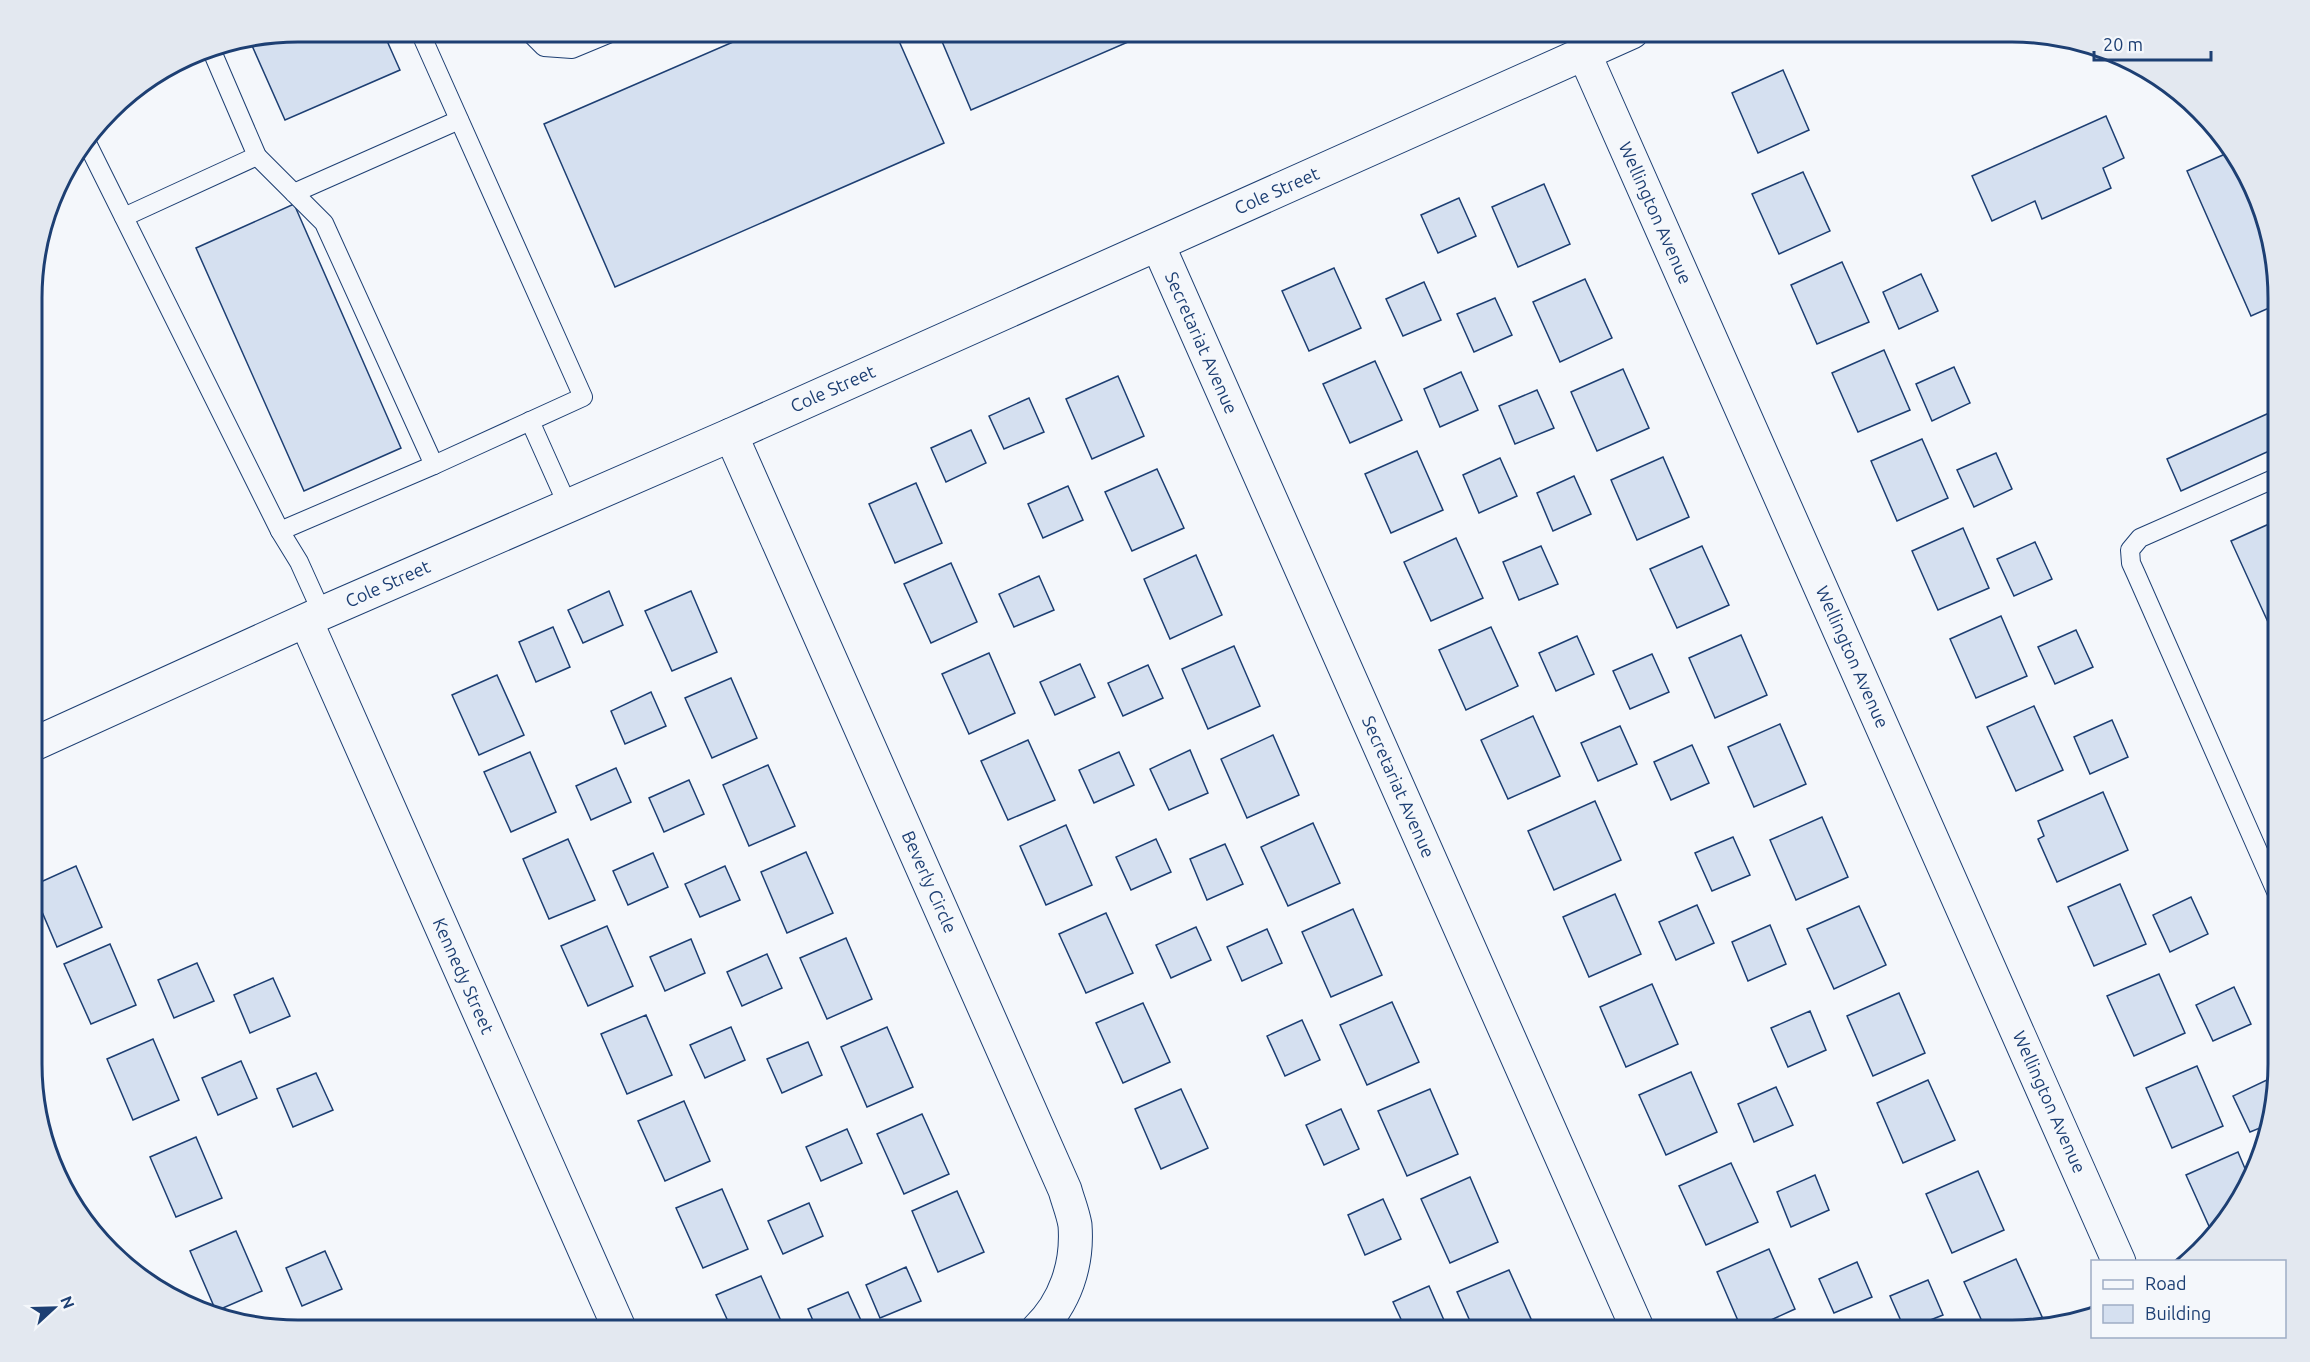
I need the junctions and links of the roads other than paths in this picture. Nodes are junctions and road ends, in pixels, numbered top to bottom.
1 (424, 42) edge
2 (539, 42) edge
3 (589, 42) edge
4 (1609, 42) edge
5 (1584, 53) junction
6 (213, 57) edge
7 (459, 120) junction
8 (90, 149) edge
9 (257, 156) junction
10 (294, 193) junction
11 (124, 217) junction
12 (1158, 244) junction
13 (530, 422) junction
14 (731, 435) junction
15 (434, 465) junction
16 (2268, 481) edge
17 (568, 506) junction
18 (280, 531) junction
19 (314, 617) junction
20 (42, 740) edge
21 (2268, 873) edge
22 (2119, 1260) edge
23 (616, 1320) edge
24 (1047, 1320) edge
25 (1634, 1320) edge

1 - 7 lane
2 - 3 lane
4 - 5 street, Cole Street
5 - 12 street, Cole Street
5 - 22 street, Wellington Avenue
6 - 9 lane
7 - 10 lane
7 - 13 lane
8 - 11 lane
9 - 10 lane
9 - 11 lane
10 - 15 lane
11 - 18 lane
12 - 14 street, Cole Street
12 - 25 street, Secretariat Avenue
13 - 15 lane
13 - 17 lane
14 - 17 street, Cole Street
14 - 24 street, Beverly Circle
15 - 18 lane
16 - 21 lane
17 - 19 street, Cole Street
18 - 19 lane
19 - 20 street, Cole Street
19 - 23 street, Kennedy Street

